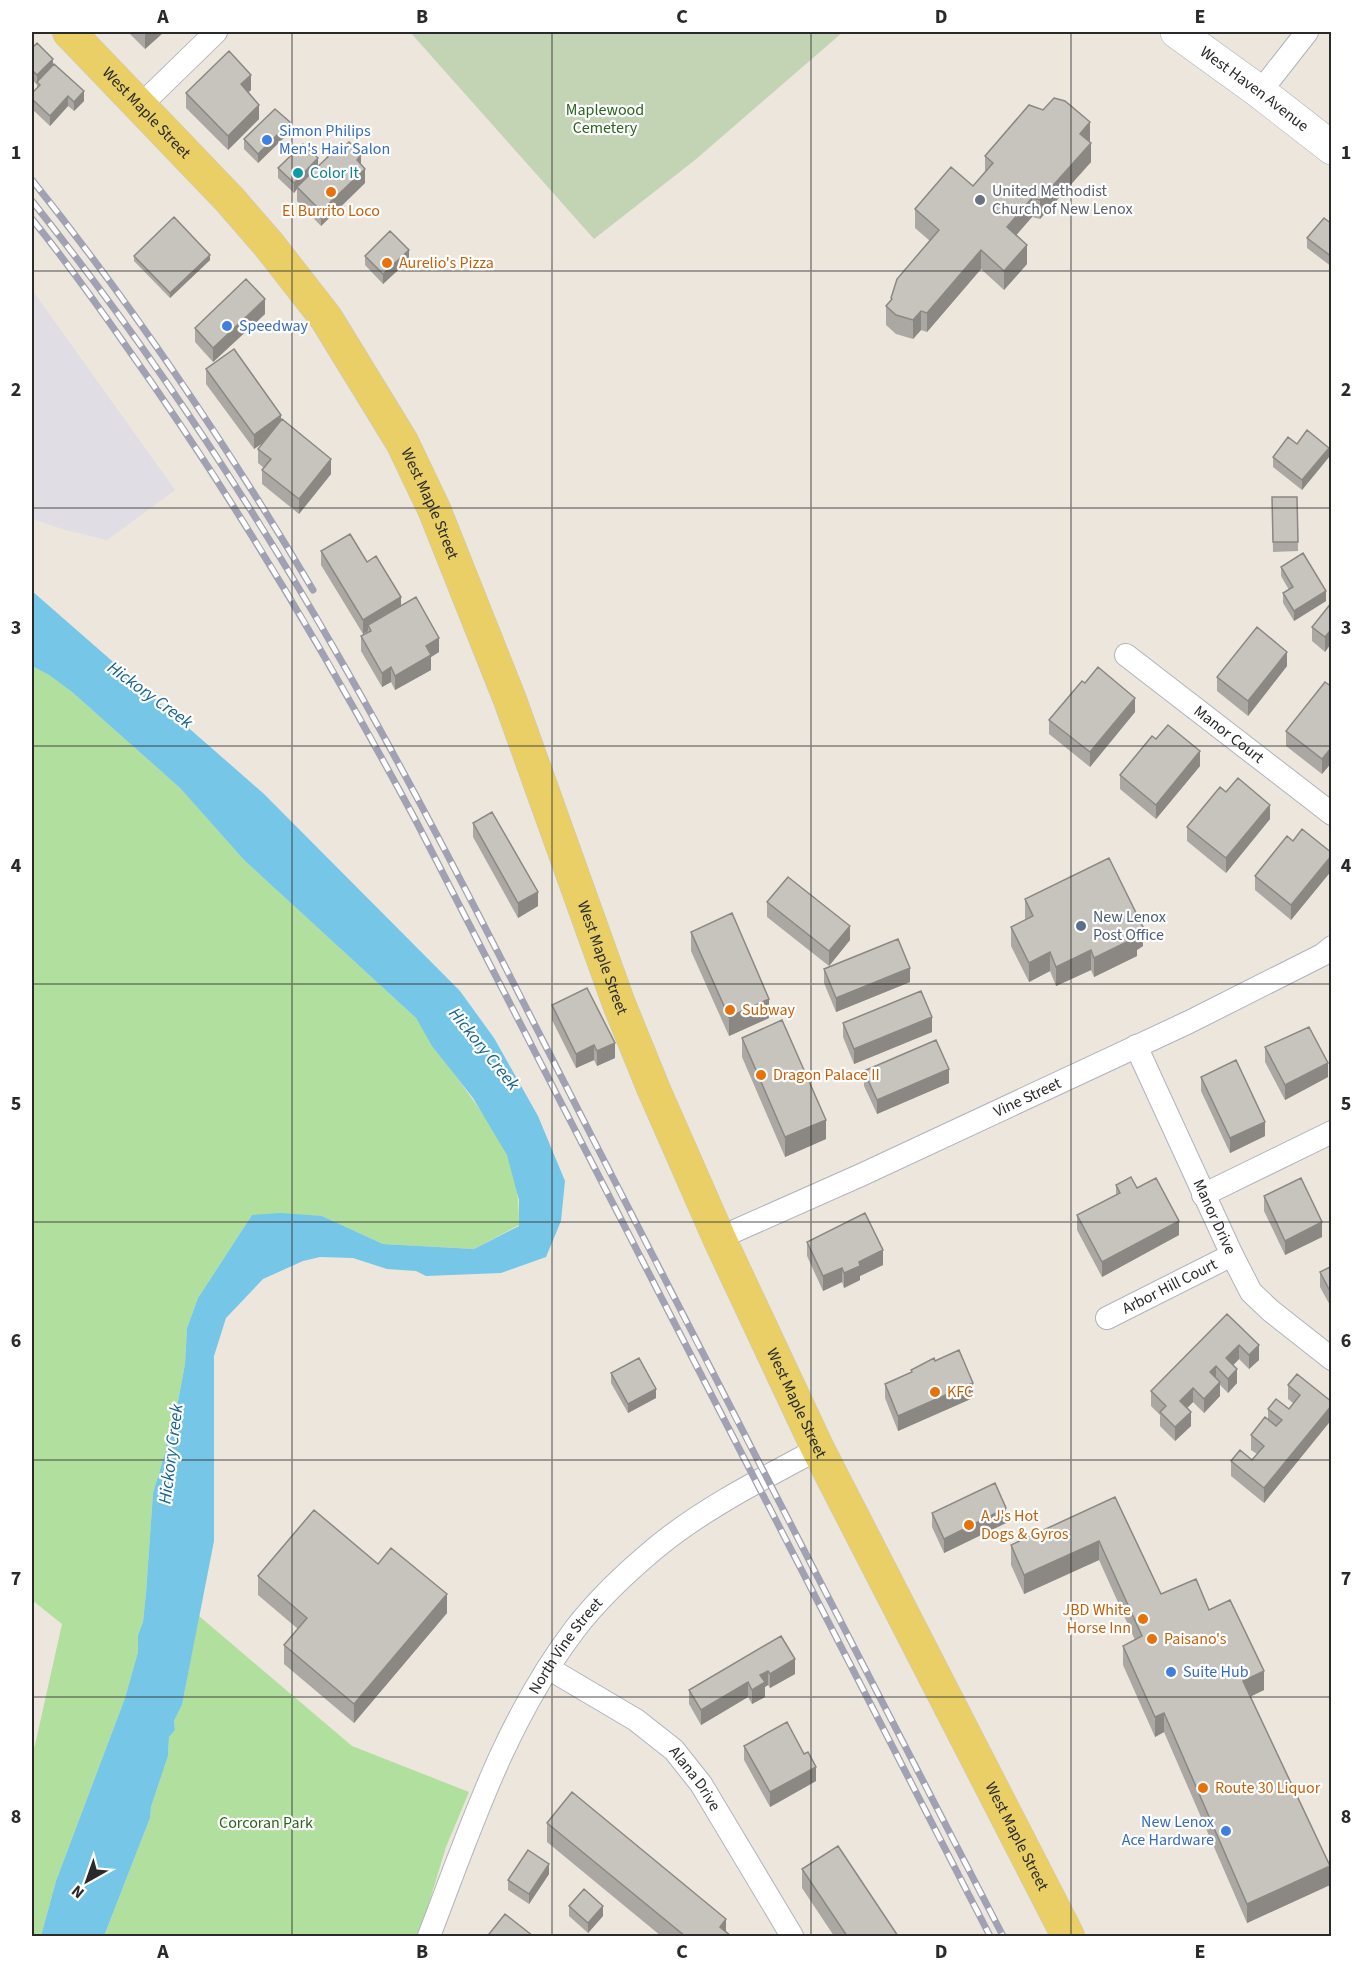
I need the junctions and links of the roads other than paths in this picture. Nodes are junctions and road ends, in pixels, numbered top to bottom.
1 (69, 32) edge
2 (216, 32) edge
3 (1177, 32) edge
4 (1307, 32) edge
5 (1260, 92) junction
6 (140, 106) junction
7 (1332, 148) edge
8 (1126, 655) dead end
9 (1332, 814) edge
10 (1332, 947) edge
11 (1136, 1046) junction
12 (1332, 1132) edge
13 (1203, 1195) junction
14 (719, 1238) junction
15 (1232, 1255) junction
16 (1107, 1318) dead end
17 (1332, 1359) edge
18 (818, 1449) junction
19 (548, 1668) junction
20 (429, 1936) edge
21 (792, 1936) edge
22 (1068, 1936) edge

1 - 6 main road, West Maple Street
2 - 6 street
3 - 5 street, West Haven Avenue
4 - 5 street
5 - 7 street, West Haven Avenue
6 - 14 main road, West Maple Street
8 - 9 street, Manor Court
10 - 11 street, Vine Street
11 - 13 street, Manor Drive
11 - 14 street, Vine Street
12 - 13 street
13 - 15 street, Manor Drive
14 - 18 main road, West Maple Street
15 - 16 street, Arbor Hill Court
15 - 17 street, Manor Drive
18 - 19 street, North Vine Street
18 - 22 main road, West Maple Street
19 - 20 street, North Vine Street
19 - 21 street, Alana Drive

